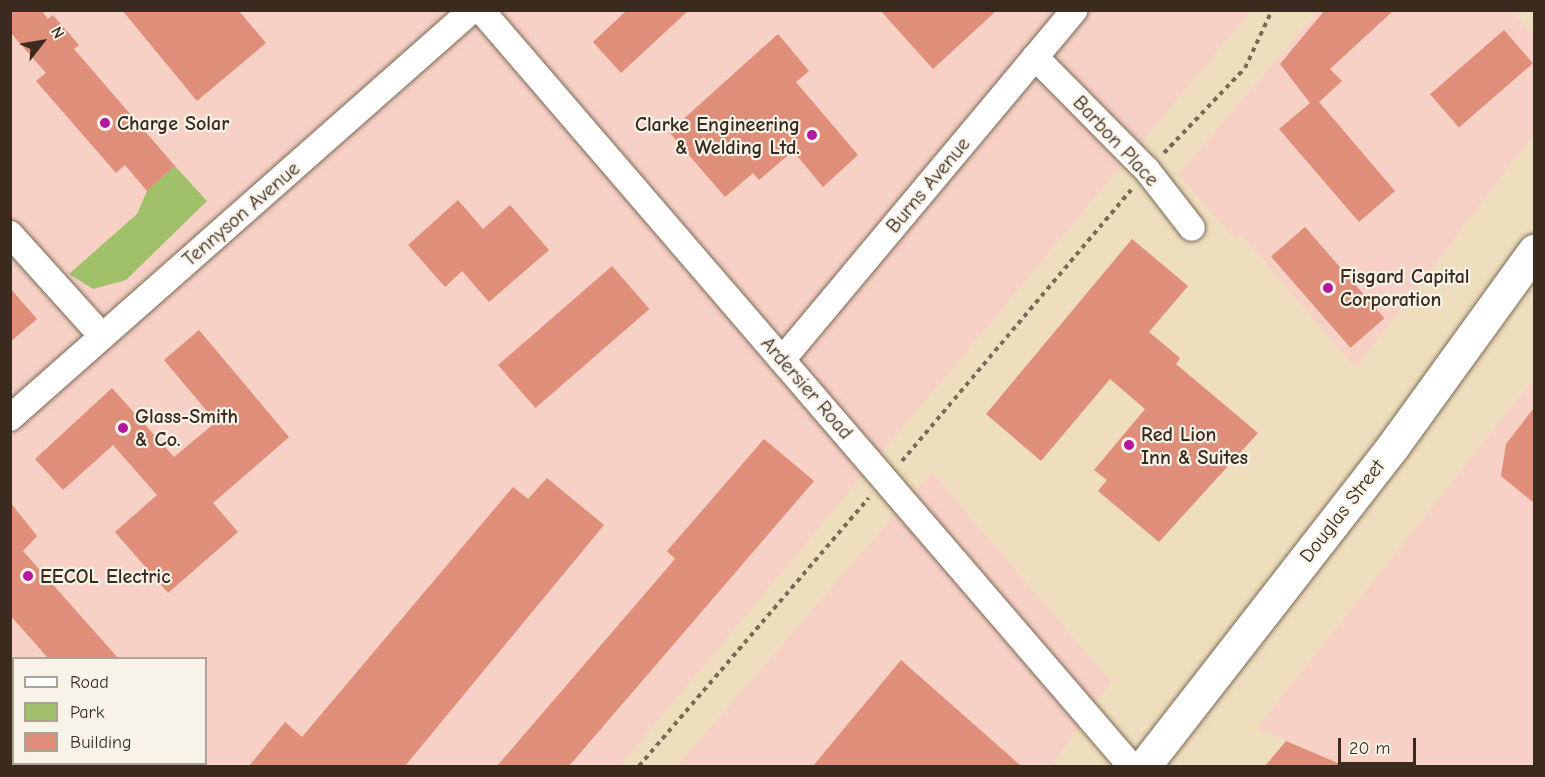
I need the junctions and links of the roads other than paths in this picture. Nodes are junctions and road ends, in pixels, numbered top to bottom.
1 (472, 10) edge
2 (482, 10) edge
3 (1075, 10) edge
4 (1035, 57) junction
5 (1192, 228) dead end
6 (10, 234) edge
7 (1534, 251) edge
8 (102, 336) junction
9 (782, 360) junction
10 (10, 418) edge
11 (1131, 766) edge
12 (1144, 766) edge

1 - 8 street, Tennyson Avenue
2 - 9 street, Ardersier Road
3 - 4 street, Burns Avenue
4 - 5 street, Barbon Place
4 - 9 street, Burns Avenue
6 - 8 street
7 - 12 highway, Douglas Street
8 - 10 street, Tennyson Avenue
9 - 11 street, Ardersier Road

